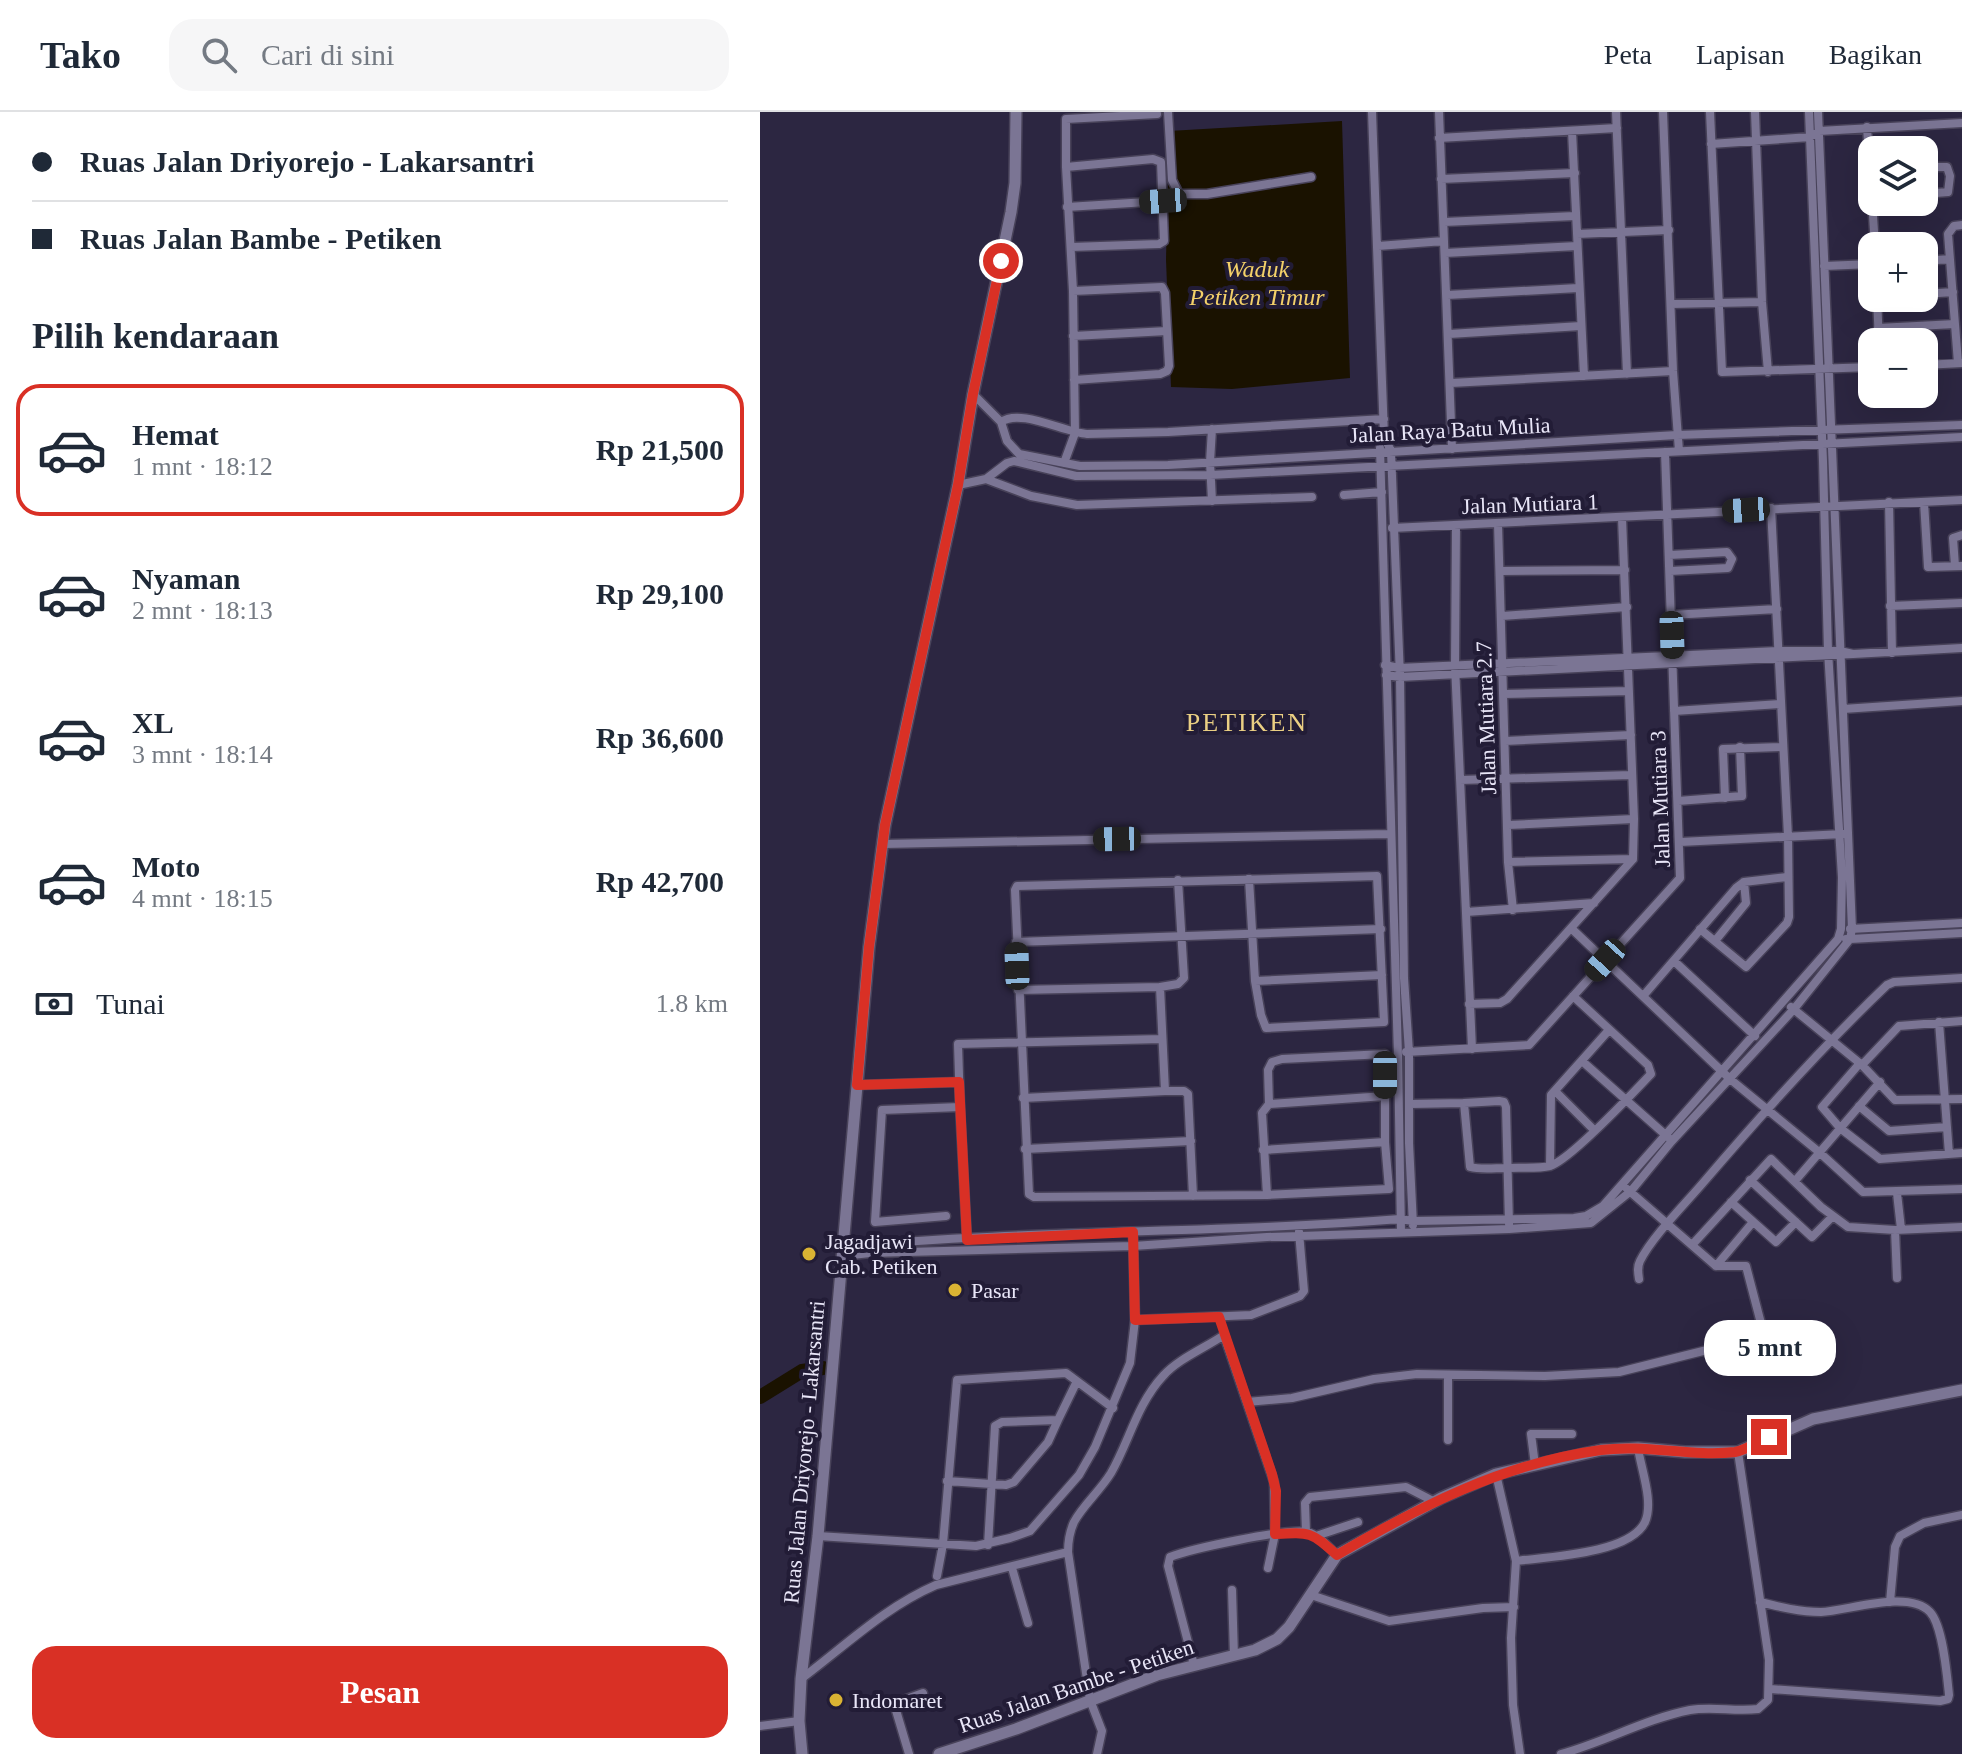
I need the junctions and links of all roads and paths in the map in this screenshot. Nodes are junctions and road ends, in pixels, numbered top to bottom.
1 (1016, 112) edge
2 (1168, 112) edge
3 (1372, 112) edge
4 (1439, 112) edge
5 (1616, 112) edge
6 (1663, 112) edge
7 (1710, 112) edge
8 (1755, 112) edge
9 (1809, 112) edge
10 (1818, 112) edge
11 (1931, 112) edge
12 (1157, 114) edge
13 (1962, 123) edge
14 (1931, 125) junction
15 (1867, 127) junction
16 (1617, 128) junction
17 (1572, 131) junction
18 (1819, 131) junction
19 (1868, 136) edge
20 (1810, 137) junction
21 (1439, 138) junction
22 (1756, 140) junction
23 (1711, 144) junction
24 (1066, 167) junction
25 (1938, 167) edge
26 (1575, 173) junction
27 (1311, 177) dead end
28 (1441, 179) junction
29 (1938, 193) edge
30 (1163, 201) junction
31 (1067, 207) junction
32 (1575, 216) junction
33 (1444, 222) junction
34 (1962, 225) edge
35 (1669, 230) junction
36 (1619, 231) junction
37 (1577, 234) junction
38 (1444, 241) junction
39 (1378, 246) junction
40 (1577, 246) junction
41 (1071, 247) junction
42 (1445, 253) junction
43 (1950, 259) junction
44 (1938, 260) edge
45 (1858, 265) edge
46 (1824, 266) junction
47 (1578, 288) junction
48 (1073, 291) junction
49 (1953, 292) junction
50 (1938, 293) edge
51 (1447, 295) junction
52 (1762, 302) junction
53 (1718, 303) junction
54 (1671, 304) junction
55 (1877, 312) edge
56 (1955, 324) junction
57 (1581, 326) junction
58 (1878, 328) joint
59 (1167, 331) junction
60 (1449, 334) junction
61 (1073, 336) junction
62 (1960, 363) edge
63 (1938, 364) edge
64 (1858, 368) edge
65 (1819, 369) junction
66 (1829, 369) junction
67 (1673, 371) junction
68 (1768, 372) junction
69 (1627, 374) junction
70 (1584, 376) junction
71 (1074, 380) junction
72 (1451, 383) junction
73 (973, 394) junction
74 (1384, 419) junction
75 (1001, 422) junction
76 (1962, 425) edge
77 (1212, 429) junction
78 (1821, 429) junction
79 (1832, 430) junction
80 (1075, 433) junction
81 (1677, 435) junction
82 (1384, 436) junction
83 (1962, 437) edge
84 (1833, 444) junction
85 (1822, 445) junction
86 (1452, 449) junction
87 (1391, 451) junction
88 (1679, 451) junction
89 (1378, 452) junction
90 (1665, 452) junction
91 (1210, 462) junction
92 (1064, 463) junction
93 (1379, 466) junction
94 (1391, 466) junction
95 (1210, 475) junction
96 (986, 479) junction
97 (958, 485) junction
98 (1391, 491) junction
99 (1380, 492) junction
100 (1344, 495) dead end
101 (1312, 497) dead end
102 (1962, 500) edge
103 (1212, 501) junction
104 (1889, 502) junction
105 (1924, 502) junction
106 (1835, 504) junction
107 (1825, 505) junction
108 (1771, 508) junction
109 (1669, 516) junction
110 (1622, 518) junction
111 (1498, 524) junction
112 (1456, 525) junction
113 (1392, 528) junction
114 (1962, 535) edge
115 (1669, 555) junction
116 (1958, 566) edge
117 (1625, 570) junction
118 (1501, 571) junction
119 (1670, 571) junction
120 (1962, 603) edge
121 (1890, 606) junction
122 (1627, 607) junction
123 (1777, 609) junction
124 (1671, 615) junction
125 (1502, 616) junction
126 (1962, 648) edge
127 (1892, 653) junction
128 (1828, 654) junction
129 (1840, 654) junction
130 (1778, 655) junction
131 (1673, 659) junction
132 (1628, 661) junction
133 (1502, 667) junction
134 (1455, 669) junction
135 (1386, 670) junction
136 (1399, 672) junction
137 (1629, 691) junction
138 (1504, 694) junction
139 (1962, 701) edge
140 (1781, 704) junction
141 (1843, 709) junction
142 (1674, 711) junction
143 (1631, 735) junction
144 (1505, 741) junction
145 (1740, 747) junction
146 (1783, 747) junction
147 (1631, 775) junction
148 (1505, 778) junction
149 (1460, 780) junction
150 (1725, 798) junction
151 (1678, 801) junction
152 (1634, 819) junction
153 (1508, 825) junction
154 (1390, 834) junction
155 (1843, 834) junction
156 (1788, 836) junction
157 (1680, 842) junction
158 (883, 844) junction
159 (1633, 859) junction
160 (1508, 862) junction
161 (1787, 877) junction
162 (1249, 879) junction
163 (1178, 880) junction
164 (1744, 882) junction
165 (1595, 903) junction
166 (1513, 910) junction
167 (1466, 912) junction
168 (1962, 923) edge
169 (1381, 929) junction
170 (1572, 929) junction
171 (1700, 929) junction
172 (1251, 933) junction
173 (1962, 933) edge
174 (1840, 934) junction
175 (1851, 934) junction
176 (1180, 936) junction
177 (1715, 941) junction
178 (1016, 942) junction
179 (1605, 960) junction
180 (1674, 961) junction
181 (1382, 975) junction
182 (1962, 978) edge
183 (1255, 981) junction
184 (1160, 987) junction
185 (1018, 990) junction
186 (1644, 995) junction
187 (1573, 996) junction
188 (1786, 1001) junction
189 (1469, 1004) junction
190 (1794, 1009) junction
191 (1962, 1021) edge
192 (1939, 1022) junction
193 (1609, 1030) junction
194 (1755, 1036) junction
195 (1831, 1038) junction
196 (1162, 1039) junction
197 (1021, 1042) junction
198 (1472, 1049) junction
199 (1409, 1052) junction
200 (1398, 1053) junction
201 (1582, 1061) junction
202 (1861, 1064) junction
203 (1727, 1075) junction
204 (959, 1082) junction
205 (1880, 1082) junction
206 (857, 1085) junction
207 (1165, 1091) junction
208 (1556, 1092) junction
209 (1385, 1096) junction
210 (1023, 1098) junction
211 (1946, 1099) junction
212 (1962, 1099) edge
213 (1627, 1101) junction
214 (1464, 1103) junction
215 (1269, 1104) junction
216 (1410, 1104) junction
217 (1859, 1106) junction
218 (960, 1107) junction
219 (1767, 1108) junction
220 (1947, 1127) junction
221 (1840, 1128) junction
222 (1594, 1130) junction
223 (1669, 1138) junction
224 (1191, 1141) junction
225 (1385, 1142) junction
226 (1025, 1149) junction
227 (1263, 1150) junction
228 (1819, 1152) junction
229 (1962, 1153) edge
230 (1949, 1154) junction
231 (1550, 1166) junction
232 (1506, 1168) junction
233 (1750, 1180) junction
234 (1795, 1181) junction
235 (1622, 1185) junction
236 (1962, 1189) edge
237 (1631, 1191) junction
238 (1897, 1193) junction
239 (1267, 1195) junction
240 (1193, 1196) junction
241 (1731, 1202) junction
242 (946, 1216) dead end
243 (1833, 1216) junction
244 (1400, 1219) junction
245 (1413, 1221) junction
246 (1753, 1222) junction
247 (1796, 1222) junction
248 (1669, 1224) junction
249 (1509, 1225) junction
250 (1962, 1227) edge
251 (1898, 1229) junction
252 (1299, 1231) junction
253 (1133, 1232) junction
254 (1401, 1232) junction
255 (1414, 1232) junction
256 (1266, 1233) junction
257 (967, 1240) junction
258 (1692, 1245) junction
259 (1133, 1246) junction
260 (843, 1252) junction
261 (1716, 1266) junction
262 (1897, 1278) dead end
263 (1639, 1279) dead end
264 (1219, 1317) junction
265 (1135, 1320) junction
266 (1224, 1335) junction
267 (1448, 1375) junction
268 (1077, 1381) junction
269 (1962, 1390) edge
270 (1247, 1402) junction
271 (1113, 1408) junction
272 (1058, 1420) junction
273 (1572, 1434) dead end
274 (1448, 1440) dead end
275 (1638, 1448) junction
276 (1738, 1452) junction
277 (1535, 1465) junction
278 (1496, 1474) junction
279 (947, 1481) junction
280 (991, 1484) junction
281 (1435, 1502) junction
282 (1962, 1515) edge
283 (1358, 1522) dead end
284 (1306, 1532) junction
285 (1275, 1534) junction
286 (818, 1536) junction
287 (1316, 1536) junction
288 (943, 1544) junction
289 (988, 1545) junction
290 (1068, 1552) junction
291 (1337, 1555) junction
292 (1516, 1561) junction
293 (1012, 1568) junction
294 (1268, 1568) dead end
295 (937, 1576) dead end
296 (1232, 1590) dead end
297 (1311, 1595) junction
298 (1760, 1602) junction
299 (1890, 1602) junction
300 (1514, 1607) junction
301 (1028, 1623) dead end
302 (1234, 1656) junction
303 (1194, 1665) junction
304 (801, 1679) junction
305 (1770, 1689) junction
306 (923, 1693) dead end
307 (1090, 1700) junction
308 (799, 1721) junction
309 (760, 1726) edge
310 (802, 1754) edge
311 (909, 1754) edge
312 (939, 1754) edge
313 (1097, 1754) edge
314 (1520, 1754) edge
315 (1561, 1754) edge

1 - 73 main road, Ruas Jalan Driyorejo - Lakarsantri
2 - 27 street
3 - 39 street
4 - 21 street
5 - 16 street
6 - 35 street
7 - 23 street
8 - 22 street
9 - 20 street
10 - 18 street
11 - 14 street
12 - 24 street
13 - 14 street
14 - 15 street
15 - 18 street
15 - 19 street
16 - 17 street
16 - 36 street
17 - 21 street
17 - 26 street
18 - 20 street
18 - 46 street
20 - 22 street
20 - 65 street
21 - 28 street
22 - 23 street
22 - 52 street
23 - 53 street
24 - 30 street
24 - 31 street
25 - 29 street
26 - 28 street
26 - 32 street
28 - 33 street
30 - 31 street
30 - 41 street
31 - 41 street
32 - 33 street
32 - 37 street
33 - 38 street
34 - 43 street
35 - 36 street
35 - 54 street
36 - 37 street
36 - 69 street
37 - 40 street
38 - 39 street
38 - 42 street
39 - 74 street
40 - 42 street
40 - 47 street
41 - 48 street
42 - 51 street
43 - 44 street
43 - 49 street
45 - 46 street
46 - 66 street
47 - 51 street
47 - 57 street
48 - 59 street
48 - 61 street
49 - 50 street
49 - 56 street
51 - 60 street
52 - 53 street
52 - 68 street
53 - 54 street
53 - 68 street
54 - 67 street
55 - 58 street
56 - 58 street
56 - 62 street
57 - 60 street
57 - 70 street
59 - 61 street
59 - 71 street
60 - 72 street
61 - 71 street
62 - 63 street
64 - 66 street
65 - 66 street
65 - 68 street
65 - 78 street
66 - 79 street
67 - 69 street
67 - 81 street
69 - 70 street
70 - 72 street
71 - 80 street
72 - 86 street
73 - 75 street, Jalan Raya Batu Mulia
73 - 97 main road, Ruas Jalan Driyorejo - Lakarsantri
74 - 77 street
74 - 82 street
75 - 80 street
75 - 92 street, Jalan Raya Batu Mulia
76 - 79 street, Jalan Raya Batu Mulia
77 - 80 street
77 - 91 street
78 - 79 street, Jalan Raya Batu Mulia
78 - 81 street, Jalan Raya Batu Mulia
78 - 85 street
79 - 84 street
80 - 92 street
81 - 86 street, Jalan Raya Batu Mulia
81 - 88 street
82 - 87 street
82 - 89 street
83 - 84 street
84 - 85 street
84 - 106 street
85 - 88 street
85 - 107 street
86 - 87 street, Jalan Raya Batu Mulia
87 - 89 street, Jalan Raya Batu Mulia
87 - 94 street
88 - 90 street
89 - 91 street, Jalan Raya Batu Mulia
89 - 93 street
90 - 94 street
90 - 109 street, Jalan Mutiara 3
91 - 92 street, Jalan Raya Batu Mulia
91 - 95 street
93 - 94 street
93 - 95 street
93 - 99 street
94 - 98 street
95 - 96 street
95 - 103 street
96 - 97 street
96 - 103 street
97 - 158 main road, Ruas Jalan Driyorejo - Lakarsantri
98 - 99 street
98 - 113 street
99 - 100 street
99 - 135 street
101 - 103 street
102 - 105 street, Jalan Mutiara 1
104 - 105 street, Jalan Mutiara 1
104 - 106 street, Jalan Mutiara 1
104 - 121 street
105 - 116 street
106 - 107 street, Jalan Mutiara 1
106 - 129 street
107 - 108 street, Jalan Mutiara 1
107 - 128 street
108 - 109 street, Jalan Mutiara 1
108 - 123 street
109 - 110 street, Jalan Mutiara 1
109 - 115 street, Jalan Mutiara 3
110 - 111 street, Jalan Mutiara 1
110 - 117 street
111 - 112 street, Jalan Mutiara 1
111 - 118 street, Jalan Mutiara 2.7
112 - 113 street, Jalan Mutiara 1
112 - 134 street
113 - 136 street
114 - 116 street
115 - 119 street, Jalan Mutiara 3
115 - 119 street
117 - 118 street
117 - 122 street
118 - 125 street, Jalan Mutiara 2.7
119 - 124 street, Jalan Mutiara 3
120 - 121 street
121 - 127 street
122 - 125 street
122 - 132 street
123 - 124 street
123 - 130 street
124 - 131 street, Jalan Mutiara 3
125 - 133 street, Jalan Mutiara 2.7
126 - 127 street
127 - 129 street
128 - 129 street
128 - 130 street
128 - 155 street
129 - 141 street
130 - 131 street
130 - 140 street
131 - 132 street
131 - 142 street, Jalan Mutiara 3
132 - 133 street
132 - 137 street
133 - 134 street
133 - 138 street, Jalan Mutiara 2.7
134 - 136 street
134 - 149 street
135 - 136 street
135 - 154 street
136 - 199 street
137 - 138 street
137 - 143 street
138 - 144 street, Jalan Mutiara 2.7
139 - 141 street
140 - 142 street
140 - 146 street
141 - 155 street
142 - 151 street, Jalan Mutiara 3
143 - 144 street
143 - 147 street
144 - 148 street, Jalan Mutiara 2.7
145 - 146 street
145 - 150 street
145 - 150 street
146 - 156 street
147 - 148 street
147 - 152 street
148 - 149 street
148 - 153 street, Jalan Mutiara 2.7
149 - 167 street
150 - 151 street
151 - 157 street, Jalan Mutiara 3
152 - 153 street
152 - 159 street
153 - 160 street, Jalan Mutiara 2.7
154 - 158 street
154 - 200 street
155 - 156 street
155 - 174 street
155 - 175 street
156 - 157 street
156 - 161 street
157 - 179 street, Jalan Mutiara 3
158 - 206 main road, Ruas Jalan Driyorejo - Lakarsantri
159 - 160 street
159 - 165 street
160 - 166 street, Jalan Mutiara 2.7
161 - 164 street
161 - 177 street
162 - 163 street
162 - 169 street
162 - 172 street
163 - 176 street
163 - 178 street
164 - 171 street
164 - 177 street
165 - 166 street
165 - 170 street
166 - 167 street
167 - 189 street
168 - 175 street
169 - 172 street
169 - 181 street
170 - 179 street
170 - 189 street
171 - 177 street
171 - 180 street
172 - 176 street
172 - 183 street
173 - 175 street
174 - 175 street
174 - 188 street
175 - 190 street
176 - 178 street
176 - 184 street
178 - 185 street
179 - 186 street
179 - 187 street, Jalan Mutiara 3
180 - 186 street
180 - 194 street
181 - 183 street
181 - 183 street
182 - 195 street
184 - 185 street
184 - 196 street
185 - 197 street
186 - 203 street
187 - 193 street
187 - 198 street, Jalan Mutiara 3
188 - 190 street
188 - 194 street
189 - 198 street
190 - 195 street
190 - 203 street
191 - 192 street
192 - 202 street
192 - 211 street
193 - 201 street
193 - 213 street
194 - 203 street
195 - 202 street
195 - 219 street
196 - 197 street
196 - 207 street
197 - 204 street
197 - 210 street
198 - 199 street, Jalan Mutiara 3
199 - 200 street, Jalan Mutiara 3
199 - 216 street
200 - 244 street
201 - 208 street
201 - 213 street
202 - 205 street
202 - 221 street
203 - 219 street
203 - 223 street
204 - 206 street
204 - 218 street
205 - 211 street
205 - 217 street
206 - 260 main road, Ruas Jalan Driyorejo - Lakarsantri
207 - 210 street
207 - 224 street
208 - 222 street
208 - 231 street
209 - 215 street
209 - 215 street
209 - 225 street
210 - 226 street
211 - 212 street
211 - 220 street
213 - 222 street
213 - 223 street
214 - 216 street
214 - 232 street
214 - 232 street
215 - 227 street
216 - 245 street
217 - 220 street
217 - 221 street
218 - 242 street
218 - 257 street
219 - 228 street
219 - 248 street
220 - 230 street
221 - 228 street
221 - 230 street
222 - 231 street
223 - 235 street
223 - 237 street
224 - 226 street
224 - 240 street
225 - 227 street
225 - 239 street
226 - 240 street
227 - 239 street
228 - 234 street
228 - 238 street
229 - 230 street
231 - 232 street
232 - 249 street
233 - 234 street
233 - 241 street
233 - 247 street
234 - 243 street
235 - 237 street
235 - 249 street
236 - 238 street
237 - 248 street
237 - 249 street
238 - 251 street
239 - 240 street
241 - 246 street
241 - 258 street
243 - 247 street
243 - 251 street
244 - 245 street
244 - 252 street
244 - 254 street
245 - 249 street
245 - 255 street
246 - 247 street
246 - 261 street
248 - 258 street
248 - 263 street
249 - 255 street
250 - 251 street
251 - 262 street
252 - 254 street
252 - 256 street
252 - 264 street
253 - 256 street
253 - 257 street
253 - 259 street
254 - 255 street
256 - 259 street
257 - 260 street
258 - 261 street
259 - 260 street
259 - 265 street
260 - 286 main road, Ruas Jalan Driyorejo - Lakarsantri
261 - 267 street
264 - 265 street
264 - 266 street
265 - 271 street
266 - 270 street
266 - 290 street
267 - 270 street
267 - 274 street
268 - 271 street
268 - 272 street
268 - 279 street
269 - 276 main road, Ruas Jalan Bambe - Petiken
270 - 285 street
271 - 289 street
272 - 280 street
272 - 280 street
273 - 277 street
275 - 276 main road, Ruas Jalan Bambe - Petiken
275 - 277 main road, Ruas Jalan Bambe - Petiken
275 - 292 street
276 - 298 street
277 - 278 main road, Ruas Jalan Bambe - Petiken
278 - 281 main road, Ruas Jalan Bambe - Petiken
278 - 292 street
279 - 280 street
279 - 288 street
280 - 289 street
281 - 284 street
281 - 291 main road, Ruas Jalan Bambe - Petiken
282 - 299 street
283 - 287 street
284 - 285 street
284 - 287 street
285 - 294 street
285 - 303 street
286 - 288 street
286 - 304 main road, Ruas Jalan Driyorejo - Lakarsantri
287 - 291 street
288 - 289 street
288 - 295 street
290 - 293 street
290 - 307 street
291 - 297 main road, Ruas Jalan Bambe - Petiken
292 - 300 street
293 - 301 street
293 - 304 street
296 - 302 street
297 - 300 street
297 - 302 main road, Ruas Jalan Bambe - Petiken
298 - 299 street
298 - 305 street
299 - 305 street
300 - 314 street
302 - 303 main road, Ruas Jalan Bambe - Petiken
303 - 307 main road, Ruas Jalan Bambe - Petiken
304 - 308 main road, Ruas Jalan Driyorejo - Lakarsantri
305 - 315 street
306 - 311 street
307 - 312 main road, Ruas Jalan Bambe - Petiken
307 - 313 street
308 - 309 street
308 - 310 main road, Ruas Jalan Driyorejo - Lakarsantri

